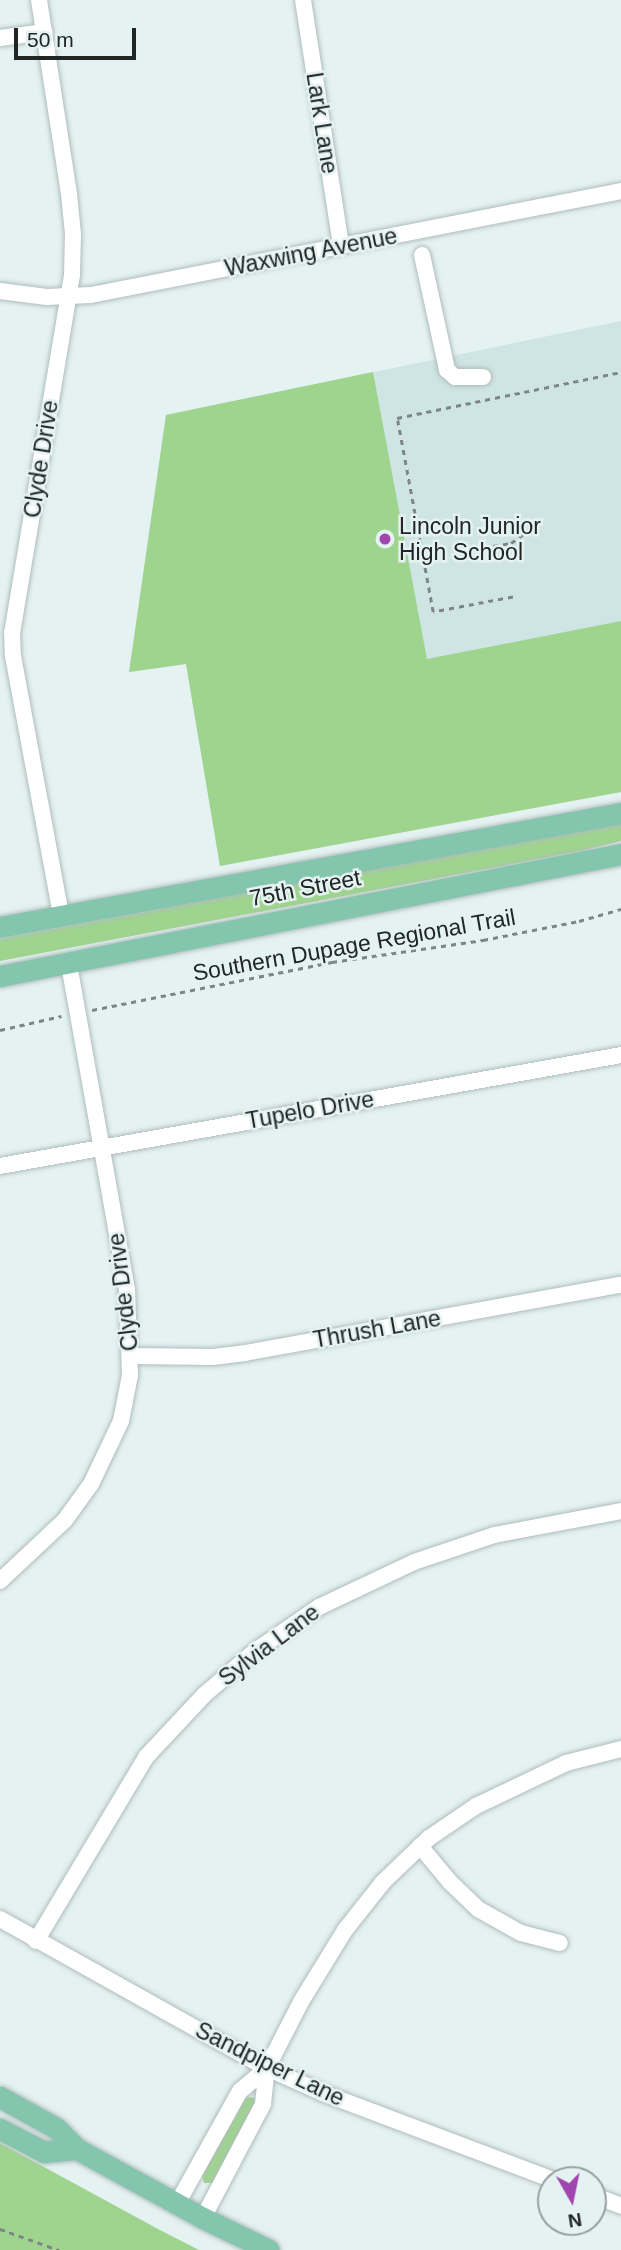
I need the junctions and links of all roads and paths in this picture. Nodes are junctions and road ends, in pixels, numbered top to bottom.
1 (39, 0) edge
2 (303, 0) edge
3 (44, 32) junction
4 (0, 38) edge
5 (621, 191) edge
6 (341, 246) junction
7 (422, 255) dead end
8 (0, 291) edge
9 (69, 297) junction
10 (621, 372) edge
11 (483, 377) dead end
12 (539, 523) dead end
13 (493, 546) dead end
14 (513, 597) dead end
15 (6, 633) edge
16 (621, 813) edge
17 (621, 854) edge
18 (621, 909) edge
19 (61, 916) junction
20 (0, 927) edge
21 (69, 963) junction
22 (0, 976) edge
23 (91, 1010) dead end
24 (65, 1015) dead end
25 (0, 1030) edge
26 (621, 1055) edge
27 (102, 1147) junction
28 (0, 1166) edge
29 (621, 1285) edge
30 (131, 1356) junction
31 (621, 1511) edge
32 (0, 1581) edge
33 (621, 1749) edge
34 (421, 1846) junction
35 (0, 1919) edge
36 (36, 1941) junction
37 (560, 1943) dead end
38 (267, 2068) junction
39 (0, 2097) edge
40 (0, 2129) edge
41 (77, 2149) junction
42 (537, 2174) edge
43 (177, 2204) junction
44 (202, 2218) junction
45 (0, 2229) edge
46 (53, 2249) edge
47 (59, 2250) edge
48 (269, 2250) edge

1 - 3 street, Clyde Drive
2 - 6 street, Lark Lane
3 - 4 street
3 - 9 street, Clyde Drive
5 - 6 street, Waxwing Avenue
6 - 9 street, Waxwing Avenue
7 - 11 street
8 - 9 street, Waxwing Avenue
9 - 15 street, Clyde Drive
10 - 14 path
12 - 13 path
15 - 19 street, Clyde Drive
16 - 19 main road, 75th Street
17 - 21 main road, 75th Street
18 - 23 path, Southern Dupage Regional Trail
19 - 20 main road, 75th Street
21 - 22 main road, 75th Street
21 - 27 street, Clyde Drive
24 - 25 path
26 - 27 street, Tupelo Drive
27 - 28 street, Tupelo Drive
27 - 30 street, Clyde Drive
29 - 30 street, Thrush Lane
30 - 32 street, Clyde Drive
31 - 36 street, Sylvia Lane
33 - 34 street
34 - 37 street
34 - 38 street
35 - 36 street, Sandpiper Lane
36 - 38 street, Sandpiper Lane
38 - 42 street, Sandpiper Lane
38 - 43 street
38 - 44 street
39 - 41 main road
40 - 41 main road
41 - 43 main road
43 - 44 main road
44 - 48 main road
45 - 46 path
46 - 47 path

